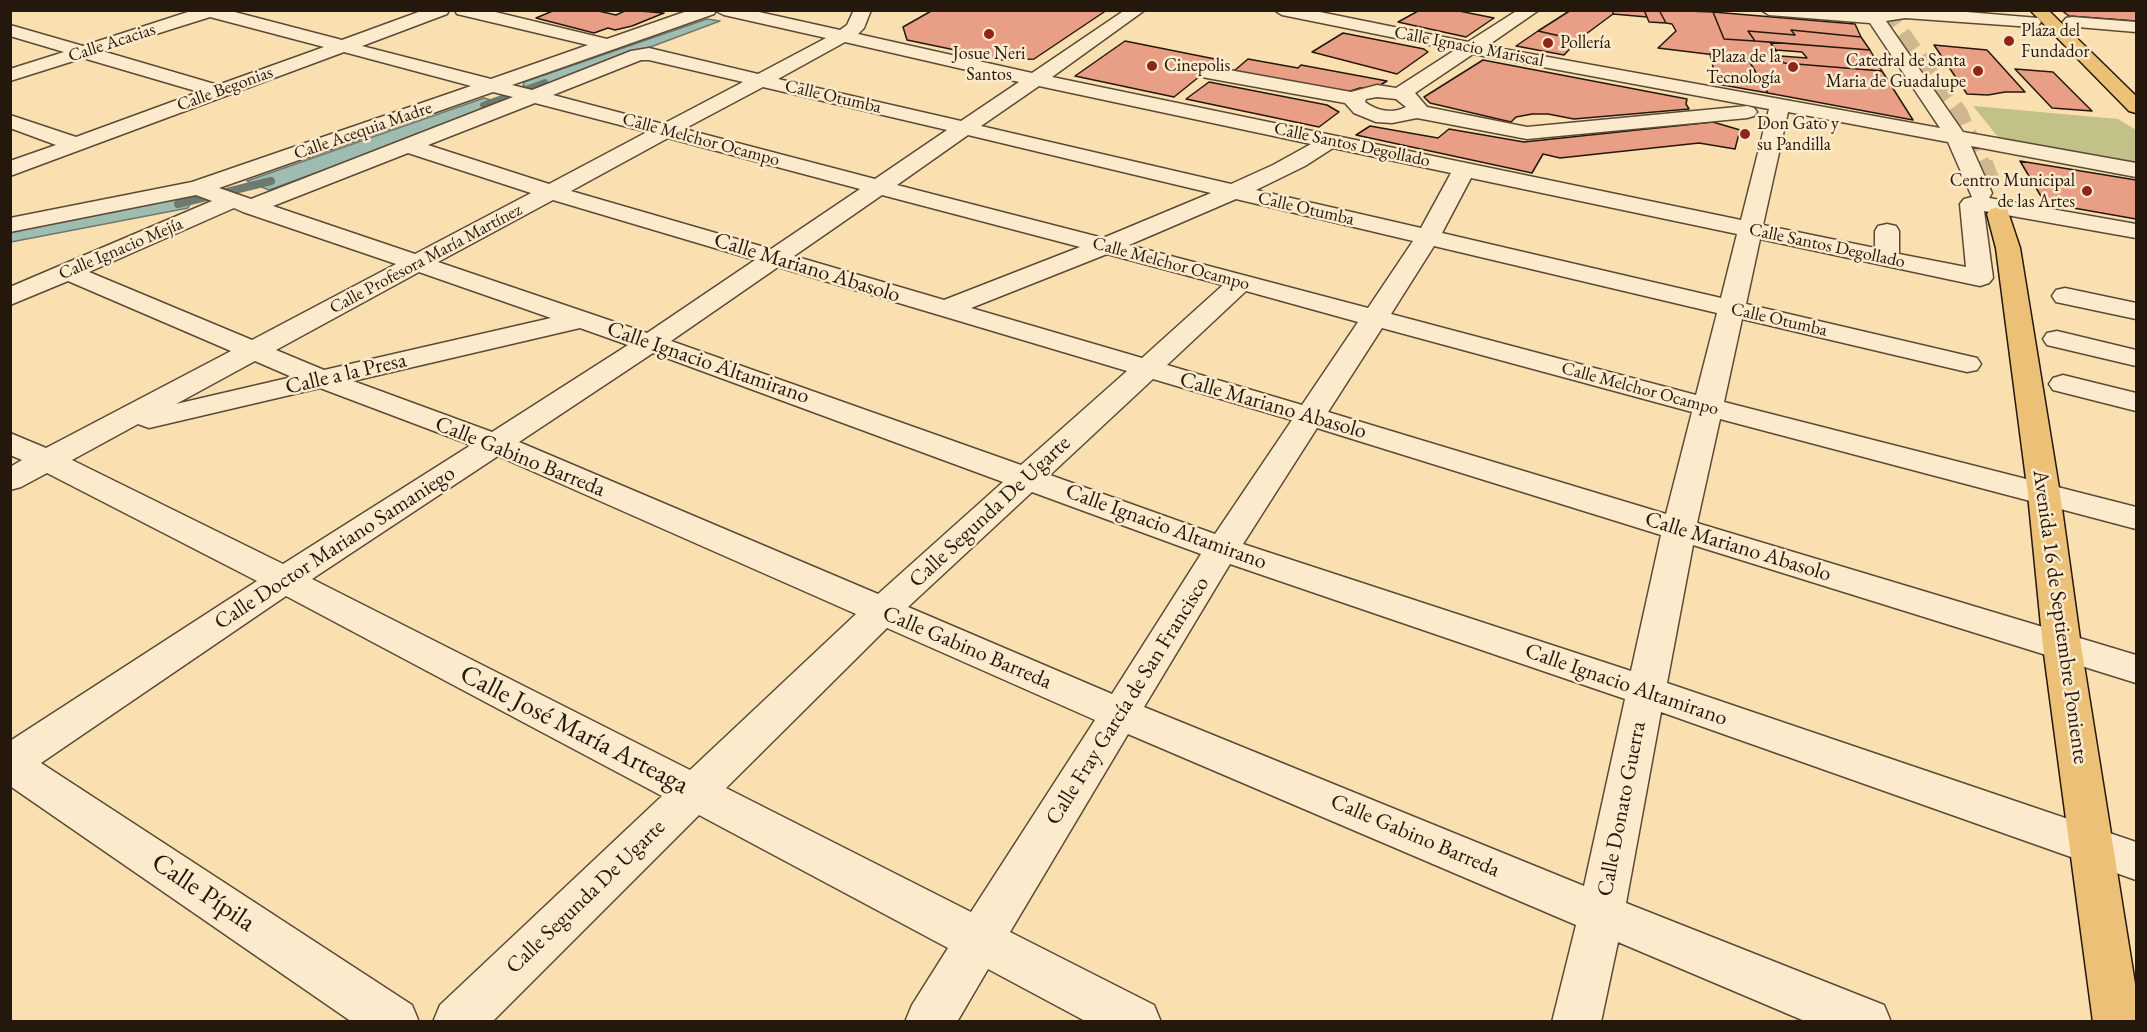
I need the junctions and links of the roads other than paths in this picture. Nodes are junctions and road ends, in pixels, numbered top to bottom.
1 (441, 10) edge
2 (463, 10) edge
3 (708, 10) edge
4 (724, 10) edge
5 (863, 10) edge
6 (1137, 10) edge
7 (1769, 10) edge
8 (209, 11) edge
9 (1489, 12) dead end
10 (1524, 14) edge
11 (1872, 14) edge
12 (1281, 15) edge
13 (2035, 16) edge
14 (2072, 22) dead end
15 (2136, 27) edge
16 (10, 30) edge
17 (842, 37) junction
18 (609, 45) junction
19 (344, 46) junction
20 (85, 51) junction
21 (644, 54) joint
22 (1207, 72) dead end
23 (10, 75) edge
24 (1034, 79) junction
25 (762, 80) junction
26 (498, 87) junction
27 (219, 92) junction
28 (1400, 94) junction
29 (532, 95) junction
30 (1780, 105) junction
31 (1361, 106) junction
32 (2136, 107) edge
33 (1415, 111) junction
34 (1747, 112) dead end
35 (10, 121) edge
36 (963, 129) junction
37 (667, 131) junction
38 (1333, 138) junction
39 (1957, 138) junction
40 (75, 144) junction
41 (410, 146) junction
42 (10, 169) edge
43 (1465, 169) junction
44 (2136, 171) edge
45 (880, 187) junction
46 (551, 192) junction
47 (1232, 192) junction
48 (223, 197) junction
49 (1990, 203) joint
50 (10, 225) edge
51 (1749, 229) junction
52 (1887, 231) dead end
53 (2136, 231) edge
54 (1428, 237) junction
55 (1106, 247) junction
56 (776, 258) junction
57 (1887, 258) junction
58 (417, 263) junction
59 (68, 272) junction
60 (1241, 282) junction
61 (2065, 296) dead end
62 (10, 297) edge
63 (944, 309) junction
64 (1733, 309) junction
65 (2136, 310) edge
66 (1377, 318) junction
67 (583, 319) junction
68 (2057, 339) dead end
69 (650, 343) junction
70 (254, 351) junction
71 (2136, 357) edge
72 (1967, 364) dead end
73 (1145, 369) junction
74 (321, 379) junction
75 (2063, 384) dead end
76 (2136, 402) edge
77 (1707, 407) junction
78 (1309, 416) junction
79 (109, 428) junction
80 (10, 442) edge
81 (494, 443) junction
82 (47, 461) junction
83 (1028, 477) junction
84 (10, 480) edge
85 (2044, 494) junction
86 (2136, 518) edge
87 (1679, 529) junction
88 (1222, 549) junction
89 (285, 580) junction
90 (882, 611) junction
91 (2062, 646) junction
92 (2136, 669) edge
93 (1645, 691) junction
94 (1120, 714) junction
95 (10, 763) edge
96 (694, 793) junction
97 (2093, 846) junction
98 (2136, 861) edge
99 (1601, 914) junction
100 (980, 940) junction
101 (395, 1022) edge
102 (457, 1022) edge
103 (929, 1022) edge
104 (1137, 1022) edge
105 (1576, 1022) edge
106 (1867, 1022) edge
107 (2116, 1022) edge

1 - 19 street, Calle Begonias
2 - 18 street
3 - 18 street, Calle Acequia Madre
4 - 17 street, Calle Santos Degollado
5 - 17 street
6 - 24 street, Calle Doctor Mariano Samaniego
7 - 11 street
8 - 19 street, Calle Melchor Ocampo
8 - 20 street, Calle Acacias
9 - 10 street
10 - 28 street
11 - 13 street
11 - 39 street
12 - 30 street, Calle Ignacio Mariscal
13 - 32 main road
14 - 15 street
16 - 20 street
17 - 24 street, Calle Santos Degollado
17 - 25 street, Calle Profesora María Martínez
18 - 26 street, Calle Acequia Madre
19 - 26 street, Calle Melchor Ocampo
19 - 27 street, Calle Begonias
20 - 23 street, Calle Acacias
20 - 27 street
21 - 25 street, Calle Otumba
21 - 29 street, Calle Acequia Madre
22 - 31 street
24 - 36 street, Calle Doctor Mariano Samaniego
24 - 38 street, Calle Santos Degollado
25 - 36 street, Calle Otumba
25 - 37 street, Calle Profesora María Martínez
26 - 29 street, Calle Melchor Ocampo
26 - 48 street, Calle Acequia Madre
27 - 40 street, Calle Begonias
28 - 31 street
28 - 33 street
29 - 37 street, Calle Melchor Ocampo
29 - 41 street, Calle Acequia Madre
30 - 39 street, Calle Ignacio Mariscal
30 - 51 street, Calle Donato Guerra
31 - 33 street
31 - 38 street
33 - 34 street
35 - 40 street
36 - 45 street, Calle Doctor Mariano Samaniego
36 - 47 street, Calle Otumba
37 - 45 street, Calle Melchor Ocampo
37 - 46 street, Calle Profesora María Martínez
38 - 43 street, Calle Santos Degollado
38 - 47 street
39 - 44 street
39 - 49 street
40 - 42 street, Calle Begonias
41 - 46 street, Calle Mariano Abasolo
41 - 48 street, Calle Acequia Madre
43 - 51 street, Calle Santos Degollado
43 - 54 street, Calle Fray García de San Francisco
45 - 55 street, Calle Melchor Ocampo
45 - 56 street, Calle Doctor Mariano Samaniego
46 - 56 street, Calle Mariano Abasolo
46 - 58 street, Calle Profesora María Martínez
47 - 54 street, Calle Otumba
47 - 55 street
48 - 50 street, Calle Acequia Madre
48 - 58 street, Calle Ignacio Altamirano
48 - 59 street, Calle Ignacio Mejía
49 - 85 main road, Avenida 16 de Septiembre Poniente
51 - 57 street, Calle Santos Degollado
51 - 64 street, Calle Donato Guerra
52 - 57 street
53 - 57 street, Calle Santos Degollado
54 - 64 street, Calle Otumba
54 - 66 street, Calle Fray García de San Francisco
55 - 60 street, Calle Melchor Ocampo
55 - 63 street
56 - 63 street, Calle Mariano Abasolo
56 - 69 street, Calle Doctor Mariano Samaniego
58 - 67 street, Calle Ignacio Altamirano
58 - 70 street, Calle Profesora María Martínez
59 - 62 street, Calle Ignacio Mejía
59 - 70 street, Calle Gabino Barreda
60 - 66 street, Calle Melchor Ocampo
60 - 73 street, Calle Segunda De Ugarte
61 - 65 street
63 - 73 street, Calle Mariano Abasolo
64 - 72 street, Calle Otumba
64 - 77 street, Calle Donato Guerra
66 - 77 street, Calle Melchor Ocampo
66 - 78 street, Calle Fray García de San Francisco
67 - 69 street, Calle Ignacio Altamirano
67 - 74 street, Calle a la Presa
68 - 71 street
69 - 81 street, Calle Doctor Mariano Samaniego
69 - 83 street, Calle Ignacio Altamirano
70 - 74 street, Calle Gabino Barreda
70 - 79 street, Calle Profesora María Martínez
73 - 78 street, Calle Mariano Abasolo
73 - 83 street, Calle Segunda De Ugarte
74 - 79 street, Calle a la Presa
74 - 81 street, Calle Gabino Barreda
75 - 76 street
77 - 85 street, Calle Melchor Ocampo
77 - 87 street, Calle Donato Guerra
78 - 87 street, Calle Mariano Abasolo
78 - 88 street, Calle Fray García de San Francisco
79 - 82 street, Calle Profesora María Martínez
80 - 82 street, Calle José María Arteaga
81 - 89 street, Calle Doctor Mariano Samaniego
81 - 90 street, Calle Gabino Barreda
82 - 84 street, Calle Profesora María Martínez
82 - 89 street, Calle José María Arteaga
83 - 88 street, Calle Ignacio Altamirano
83 - 90 street, Calle Segunda De Ugarte
85 - 86 street, Calle Melchor Ocampo
85 - 91 main road, Avenida 16 de Septiembre Poniente
87 - 91 street, Calle Mariano Abasolo
87 - 93 street, Calle Donato Guerra
88 - 93 street, Calle Ignacio Altamirano
88 - 94 street, Calle Fray García de San Francisco
89 - 95 street, Calle Doctor Mariano Samaniego
89 - 96 street, Calle José María Arteaga
90 - 94 street, Calle Gabino Barreda
90 - 96 street, Calle Segunda De Ugarte
91 - 92 street, Calle Mariano Abasolo
91 - 97 main road, Avenida 16 de Septiembre Poniente
93 - 97 street, Calle Ignacio Altamirano
93 - 99 street, Calle Donato Guerra
94 - 99 street, Calle Gabino Barreda
94 - 100 street, Calle Fray García de San Francisco
95 - 101 street, Calle Pípila
96 - 100 street, Calle José María Arteaga
96 - 102 street, Calle Segunda De Ugarte
97 - 98 street, Calle Ignacio Altamirano
97 - 107 main road, Avenida 16 de Septiembre Poniente
99 - 105 street, Calle Donato Guerra
99 - 106 street, Calle Gabino Barreda
100 - 103 street, Calle Fray García de San Francisco
100 - 104 street, Calle José María Arteaga

